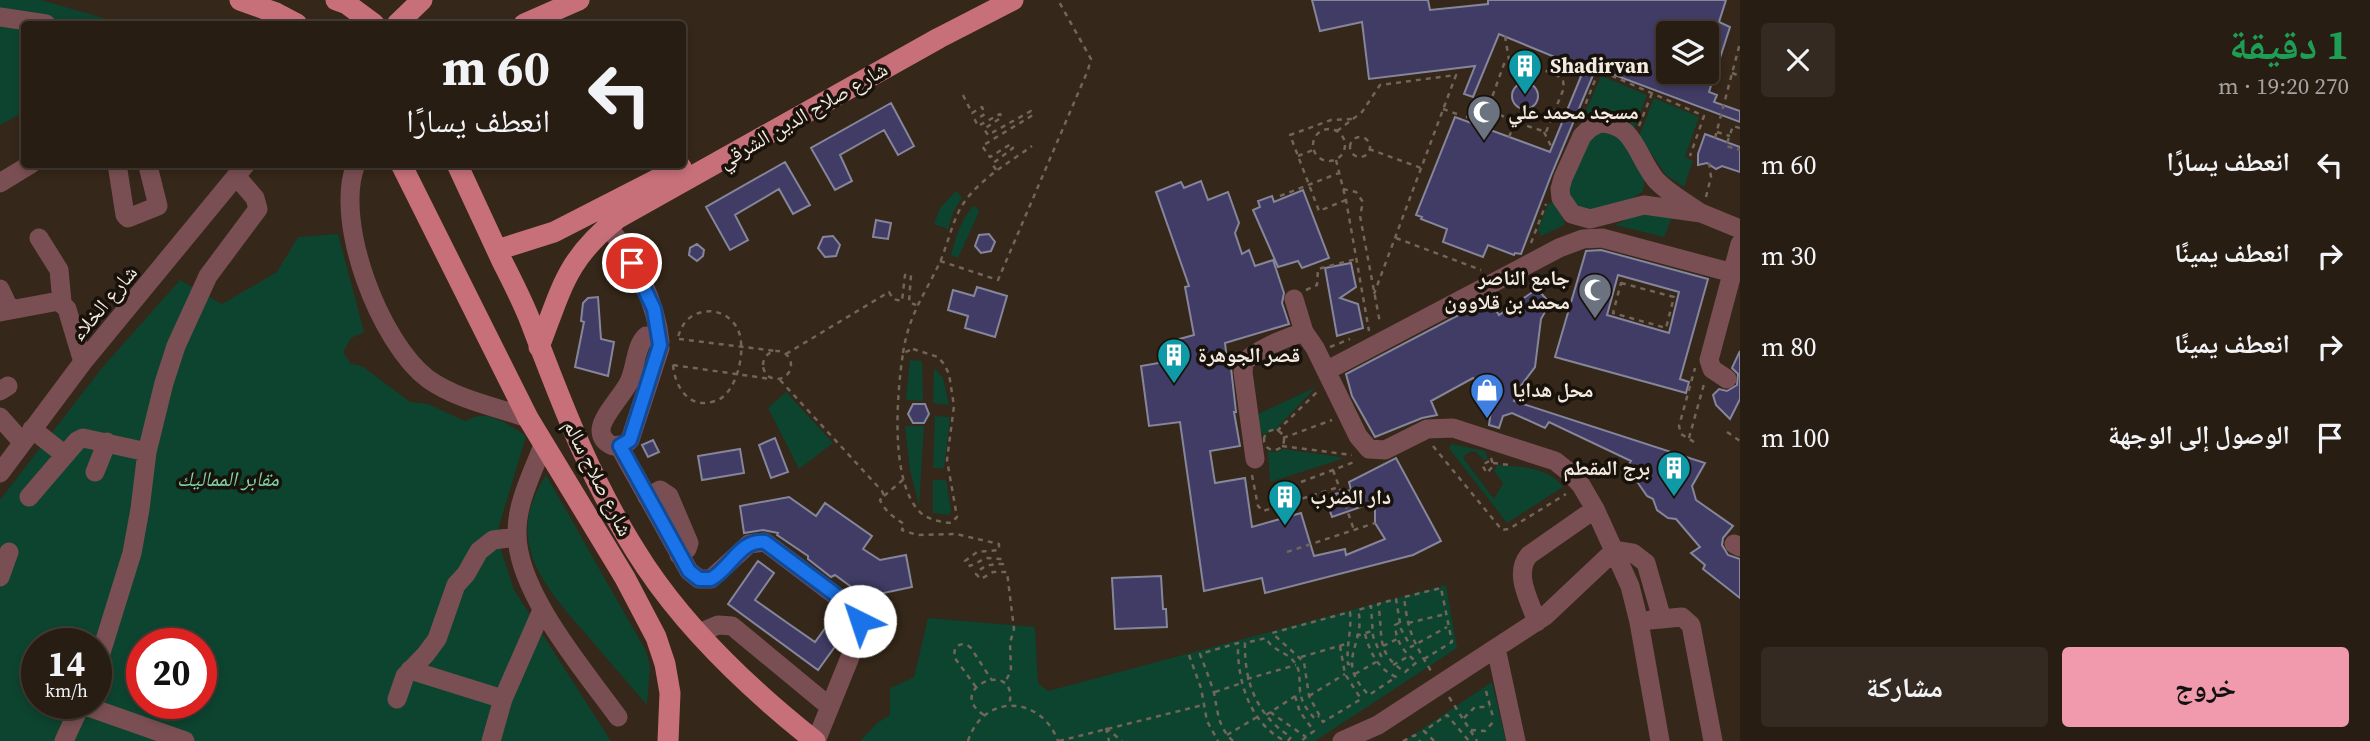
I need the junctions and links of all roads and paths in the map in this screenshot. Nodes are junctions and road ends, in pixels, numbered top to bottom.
1 (240, 0) edge
2 (336, 0) edge
3 (579, 0) edge
4 (990, 0) edge
5 (1013, 0) edge
6 (1058, 0) edge
7 (0, 17) edge
8 (26, 21) edge
9 (291, 21) edge
10 (370, 21) edge
11 (531, 21) edge
12 (1505, 36) dead end
13 (1740, 47) edge
14 (1508, 60) junction
15 (1732, 74) junction
16 (1740, 76) edge
17 (1652, 93) junction
18 (962, 95) dead end
19 (1443, 109) junction
20 (1490, 110) junction
21 (1457, 114) dead end
22 (1465, 117) dead end
23 (1580, 118) dead end
24 (1354, 119) junction
25 (1515, 122) junction
26 (1740, 128) edge
27 (1337, 131) junction
28 (1544, 132) junction
29 (1717, 132) junction
30 (1730, 136) junction
31 (1509, 137) dead end
32 (1715, 138) dead end
33 (1633, 143) junction
34 (1345, 144) junction
35 (1351, 144) junction
36 (1032, 146) dead end
37 (1552, 148) dead end
38 (1369, 149) junction
39 (1314, 150) junction
40 (1740, 150) edge
41 (1298, 156) junction
42 (1690, 156) dead end
43 (1336, 160) junction
44 (1709, 162) dead end
45 (686, 165) edge
46 (24, 168) edge
47 (118, 168) edge
48 (148, 168) edge
49 (355, 168) edge
50 (403, 168) edge
51 (459, 168) edge
52 (679, 168) edge
53 (1421, 168) junction
54 (241, 170) edge
55 (997, 171) junction
56 (1339, 173) junction
57 (1652, 174) junction
58 (0, 183) edge
59 (1309, 185) junction
60 (1343, 189) junction
61 (1280, 196) dead end
62 (1548, 199) dead end
63 (1346, 200) junction
64 (1636, 206) junction
65 (1701, 214) junction
66 (608, 226) junction
67 (1740, 229) edge
68 (39, 238) dead end
69 (1395, 238) junction
70 (1535, 244) dead end
71 (1740, 244) edge
72 (497, 250) junction
73 (1356, 259) junction
74 (940, 261) junction
75 (1733, 273) junction
76 (1472, 277) dead end
77 (1646, 283) dead end
78 (0, 289) edge
79 (1644, 289) junction
80 (1374, 293) junction
81 (1294, 299) joint
82 (62, 302) junction
83 (916, 305) junction
84 (5, 311) edge
85 (1391, 318) dead end
86 (1370, 331) dead end
87 (1304, 332) junction
88 (1357, 336) dead end
89 (651, 341) junction
90 (1345, 341) dead end
91 (539, 347) junction
92 (741, 347) junction
93 (776, 351) junction
94 (903, 353) junction
95 (786, 354) junction
96 (83, 362) junction
97 (1695, 368) dead end
98 (737, 374) junction
99 (1328, 374) junction
100 (771, 379) junction
101 (1727, 379) dead end
102 (780, 380) junction
103 (1704, 384) dead end
104 (1348, 414) junction
105 (0, 417) edge
106 (528, 418) junction
107 (1277, 431) junction
108 (1727, 432) dead end
109 (27, 436) junction
110 (1283, 438) junction
111 (1689, 439) junction
112 (1429, 441) dead end
113 (1740, 441) edge
114 (107, 442) junction
115 (1694, 442) dead end
116 (544, 445) junction
117 (620, 446) junction
118 (1282, 446) junction
119 (147, 452) junction
120 (1372, 454) junction
121 (65, 455) junction
122 (1253, 466) joint
123 (1333, 470) junction
124 (0, 472) edge
125 (95, 472) dead end
126 (904, 479) junction
127 (1301, 482) dead end
128 (1581, 485) junction
129 (1339, 486) junction
130 (1341, 492) dead end
131 (884, 496) junction
132 (29, 497) dead end
133 (1345, 504) dead end
134 (1595, 509) junction
135 (1375, 523) dead end
136 (1354, 530) junction
137 (517, 537) junction
138 (1615, 550) junction
139 (9, 552) dead end
140 (1287, 552) dead end
141 (0, 576) edge
142 (542, 610) junction
143 (1446, 614) junction
144 (1662, 619) junction
145 (1537, 622) junction
146 (1639, 622) junction
147 (1399, 623) junction
148 (1407, 623) junction
149 (1448, 626) junction
150 (109, 628) edge
151 (1372, 631) junction
152 (699, 633) junction
153 (1364, 634) junction
154 (1356, 636) junction
155 (1397, 639) junction
156 (1346, 644) junction
157 (1339, 646) junction
158 (1383, 646) junction
159 (1415, 646) junction
160 (1496, 648) junction
161 (1385, 654) junction
162 (1189, 656) dead end
163 (1409, 656) junction
164 (1301, 657) junction
165 (1424, 659) junction
166 (1377, 662) junction
167 (1296, 665) junction
168 (1352, 665) junction
169 (1394, 665) junction
170 (410, 670) junction
171 (1345, 674) junction
172 (1354, 674) junction
173 (991, 679) junction
174 (1247, 679) junction
175 (1242, 683) junction
176 (1004, 684) junction
177 (1440, 684) junction
178 (976, 687) junction
179 (1486, 691) dead end
180 (1213, 692) junction
181 (1300, 693) junction
182 (1295, 696) junction
183 (1309, 696) junction
184 (397, 699) dead end
185 (503, 699) junction
186 (1203, 705) junction
187 (1009, 706) junction
188 (830, 707) junction
189 (1490, 707) junction
190 (1270, 712) junction
191 (112, 715) edge
192 (984, 715) junction
193 (1266, 715) junction
194 (1319, 716) junction
195 (618, 717) dead end
196 (1257, 717) junction
197 (1464, 718) junction
198 (74, 719) edge
199 (1494, 721) junction
200 (1378, 725) junction
201 (1106, 728) junction
202 (1471, 730) junction
203 (1496, 731) dead end
204 (1227, 735) junction
205 (1306, 737) junction
206 (64, 741) edge
207 (185, 741) edge
208 (491, 741) edge
209 (668, 741) edge
210 (816, 741) edge
211 (968, 741) edge
212 (1058, 741) edge
213 (1109, 741) edge
214 (1122, 741) edge
215 (1218, 741) edge
216 (1233, 741) edge
217 (1287, 741) edge
218 (1301, 741) edge
219 (1342, 741) edge
220 (1363, 741) edge
221 (1403, 741) edge
222 (1420, 741) edge
223 (1434, 741) edge
224 (1469, 741) edge
225 (1477, 741) edge
226 (1516, 741) edge
227 (1660, 741) edge
228 (1713, 741) edge

1 - 9 main road
2 - 10 main road
3 - 11 main road
4 - 45 main road, شارع صلاح الدين الشرقي
5 - 66 main road, شارع صلاح الدين الشرقي
6 - 74 path
7 - 8 street
12 - 14 path
13 - 15 path
14 - 20 path
14 - 28 path
15 - 16 path
15 - 29 path
17 - 23 path
17 - 33 path
17 - 42 path
18 - 55 path
19 - 21 path
19 - 24 path
19 - 53 path
20 - 22 path
20 - 25 path
24 - 27 path
24 - 41 path
25 - 28 path
25 - 31 path
26 - 30 path
27 - 34 path
27 - 39 path
28 - 37 path
29 - 30 path
29 - 32 path
30 - 40 path
33 - 57 street
33 - 64 street
34 - 35 path
34 - 43 path
35 - 38 path
35 - 38 path
36 - 55 path
38 - 53 path
39 - 41 path
39 - 43 path
41 - 59 path
43 - 56 path
44 - 65 path
46 - 58 street
47 - 48 street
49 - 106 street
50 - 106 main road, شارع صلاح سالم
51 - 72 main road, شارع صلاح سالم
52 - 72 main road, شارع صلاح الدين الشرقي
53 - 69 path
54 - 96 street, شارع الخلاء
54 - 119 street
55 - 74 path
56 - 59 path
56 - 60 path
57 - 64 street
57 - 65 street
59 - 61 path
59 - 63 path
60 - 63 path
60 - 80 path
62 - 70 path
63 - 73 path
64 - 65 street
65 - 67 street
66 - 89 street
66 - 91 main road, شارع صلاح الدين الشرقي
68 - 82 street
69 - 76 path
69 - 80 path
71 - 75 street
72 - 91 main road, شارع صلاح سالم
73 - 81 path
73 - 86 path
74 - 83 path
75 - 99 street
75 - 101 street
77 - 79 path
78 - 84 street
79 - 79 path
80 - 85 path
81 - 87 street
82 - 84 street
82 - 96 street
83 - 94 path
83 - 95 path
87 - 99 street
87 - 122 street
88 - 90 path
89 - 117 street
89 - 117 street
91 - 152 main road, شارع صلاح سالم
92 - 92 path
92 - 93 path
92 - 98 path
93 - 95 path
93 - 100 path
94 - 126 path
94 - 126 path
95 - 102 path
96 - 109 street, شارع الخلاء
97 - 111 path
98 - 98 path
98 - 100 path
99 - 104 street
99 - 107 path
100 - 102 path
102 - 131 path
103 - 111 path
104 - 110 path
104 - 120 street
105 - 109 street
106 - 116 main road, شارع صلاح سالم
107 - 110 path
107 - 118 path
108 - 113 path
109 - 121 street
109 - 124 street, شارع الخلاء
110 - 118 path
111 - 115 path
112 - 128 path
114 - 119 street
114 - 121 street
114 - 125 street
116 - 137 street
116 - 209 main road, شارع صلاح سالم
117 - 188 street
118 - 120 path
119 - 150 street
120 - 123 path
120 - 128 street
121 - 132 street
122 - 129 path
123 - 127 path
123 - 129 path
126 - 131 path
128 - 134 street
129 - 130 path
131 - 176 path
133 - 136 path
134 - 138 street
134 - 145 street
135 - 136 path
136 - 140 path
137 - 142 street
137 - 170 street
138 - 144 street
138 - 145 street
138 - 146 street
139 - 141 street
142 - 185 street
142 - 195 street
143 - 148 path
143 - 148 path
143 - 149 path
144 - 146 street
144 - 228 street
145 - 160 street
146 - 227 street
147 - 155 path
147 - 158 path
147 - 159 path
148 - 159 path
149 - 159 path
149 - 165 path
151 - 153 path
151 - 154 path
151 - 161 path
152 - 188 street
152 - 210 main road, شارع صلاح سالم
153 - 154 path
153 - 166 path
154 - 168 path
155 - 158 path
155 - 163 path
156 - 157 path
156 - 164 path
156 - 168 path
157 - 164 path
157 - 171 path
158 - 161 path
159 - 165 path
160 - 177 street
160 - 226 street
161 - 169 path
162 - 186 path
163 - 169 path
163 - 169 path
164 - 183 path
165 - 177 path
166 - 172 path
166 - 172 path
167 - 174 path
167 - 174 path
167 - 181 path
168 - 172 path
170 - 184 street
170 - 185 street
171 - 183 path
171 - 194 path
173 - 176 path
173 - 178 path
173 - 178 path
174 - 193 path
175 - 180 path
175 - 180 path
175 - 196 path
176 - 187 path
177 - 197 path
177 - 200 street
178 - 192 path
179 - 189 path
180 - 204 path
181 - 182 path
181 - 194 path
182 - 190 path
182 - 205 path
183 - 194 path
185 - 208 street
186 - 201 path
186 - 215 path
187 - 192 path
187 - 212 path
188 - 210 street
189 - 197 path
189 - 199 path
190 - 193 path
190 - 205 path
191 - 207 street
192 - 211 path
193 - 217 path
196 - 204 path
196 - 217 path
197 - 202 path
198 - 206 street
199 - 202 path
199 - 203 path
200 - 219 street
200 - 220 street
201 - 212 path
201 - 213 path
201 - 214 path
202 - 225 path
204 - 216 path
205 - 218 path
221 - 222 path
223 - 224 path

